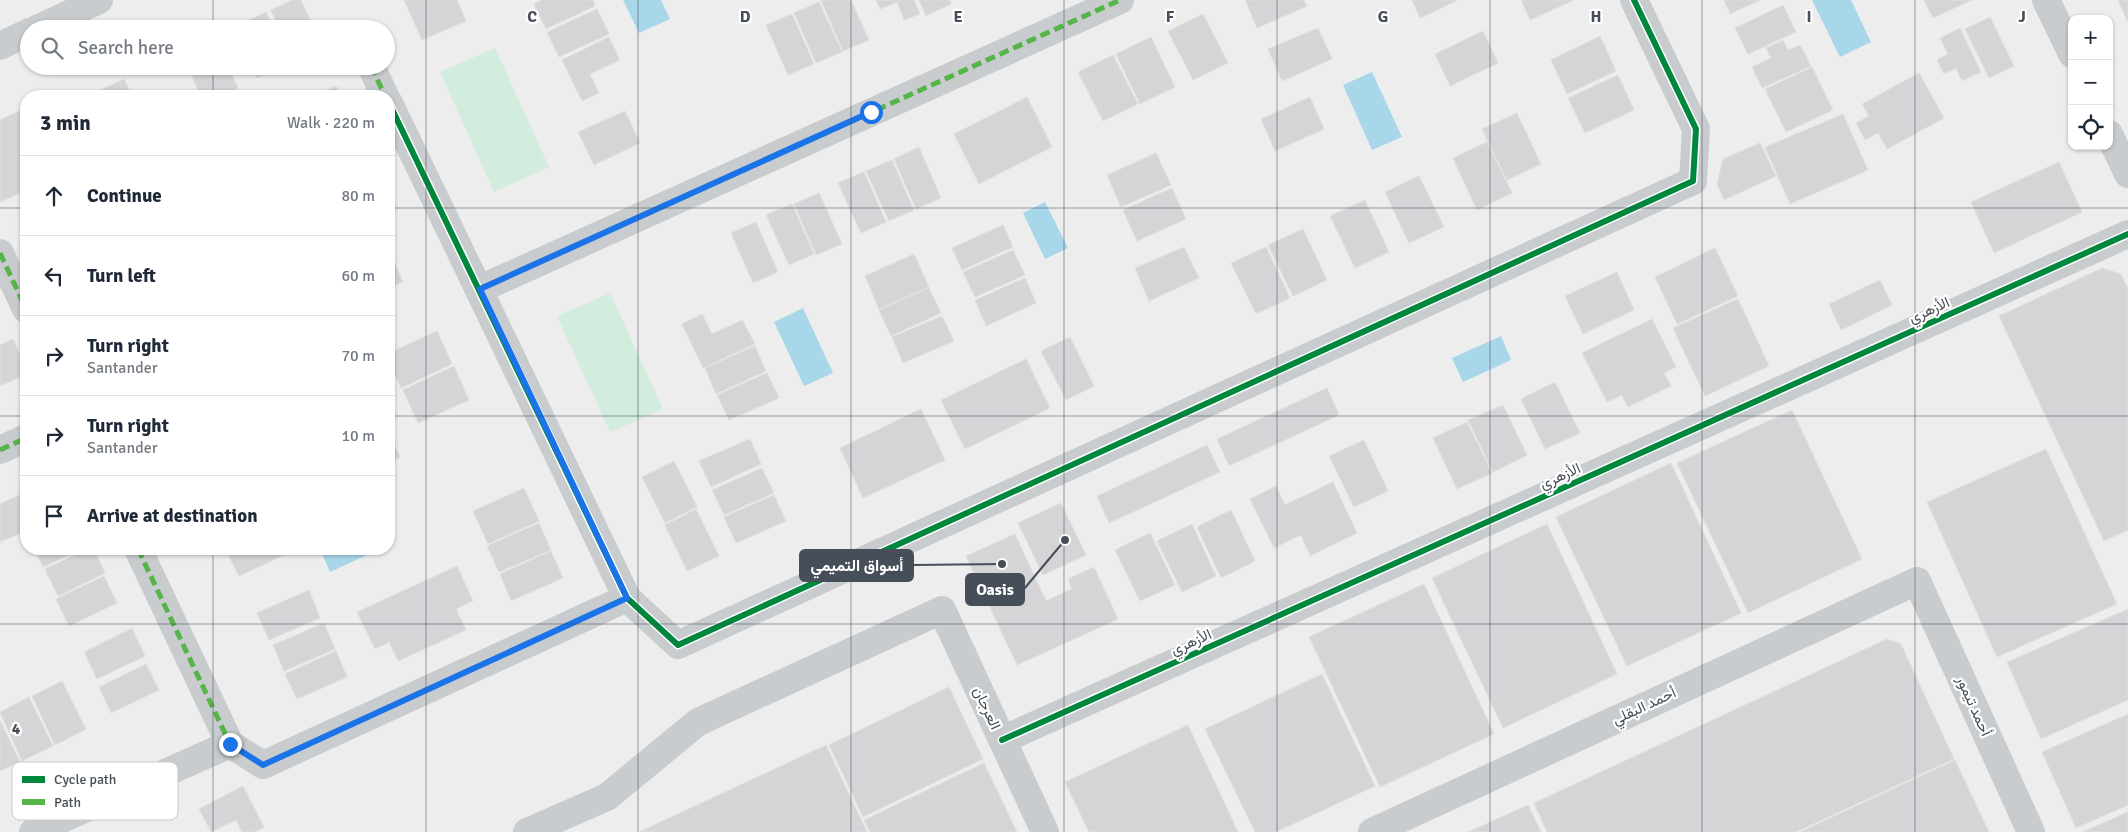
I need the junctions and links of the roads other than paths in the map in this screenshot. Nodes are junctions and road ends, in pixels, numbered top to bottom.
1 (99, 0) edge
2 (1120, 0) edge
3 (1634, 0) edge
4 (2046, 0) edge
5 (56, 20) edge
6 (20, 36) edge
7 (0, 46) edge
8 (2068, 46) edge
9 (376, 75) edge
10 (383, 90) edge
11 (395, 115) edge
12 (2113, 142) edge
13 (2128, 174) edge
14 (2128, 234) edge
15 (0, 253) edge
16 (480, 289) junction
17 (20, 296) edge
18 (20, 441) edge
19 (0, 450) edge
20 (141, 555) edge
21 (1917, 581) joint
22 (627, 598) junction
23 (1002, 740) junction
24 (230, 744) junction
25 (178, 767) edge
26 (60, 820) edge
27 (33, 832) edge
28 (527, 832) edge
29 (1045, 832) edge
30 (1372, 832) edge
31 (2031, 832) edge

1 - 5 street
2 - 16 street
3 - 22 street
4 - 8 street
6 - 7 street
9 - 10 street
11 - 16 street
12 - 13 street
14 - 23 street, الأزهري
15 - 17 street
16 - 22 street
18 - 19 street
20 - 24 street
21 - 30 street, أحمد البقلي
21 - 31 street, أحمد تيمور
22 - 24 street
23 - 28 street, العرجان
23 - 29 street, العرجان
24 - 25 street
26 - 27 street

